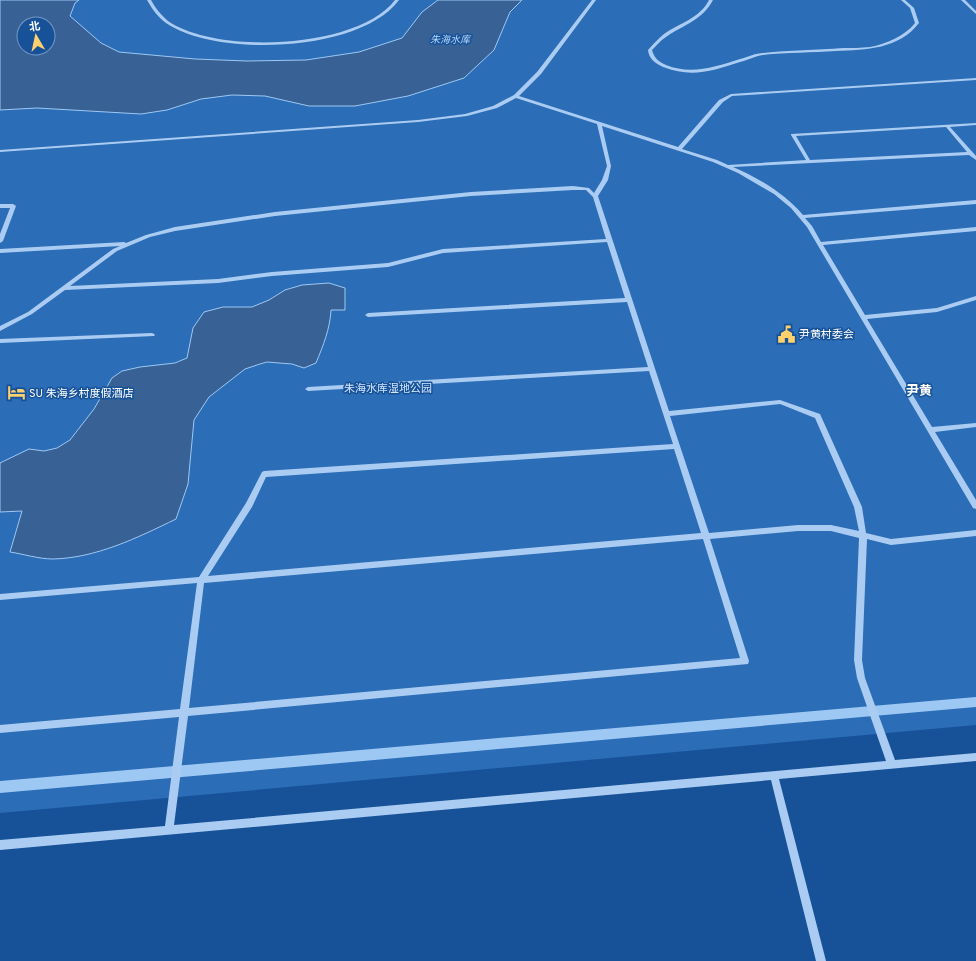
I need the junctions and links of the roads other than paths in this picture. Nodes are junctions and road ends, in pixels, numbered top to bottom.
1 (149, 0) edge
2 (397, 0) edge
3 (594, 0) edge
4 (711, 0) edge
5 (903, 0) edge
6 (963, 0) edge
7 (976, 13) edge
8 (976, 79) edge
9 (516, 96) junction
10 (599, 124) junction
11 (976, 124) edge
12 (947, 126) junction
13 (679, 150) junction
14 (0, 151) edge
15 (971, 153) junction
16 (976, 158) edge
17 (809, 162) junction
18 (727, 166) junction
19 (595, 196) junction
20 (976, 202) edge
21 (0, 206) edge
22 (802, 217) junction
23 (976, 229) edge
24 (609, 240) junction
25 (0, 241) edge
26 (130, 243) junction
27 (820, 244) junction
28 (0, 251) edge
29 (63, 288) junction
30 (976, 298) edge
31 (628, 300) junction
32 (368, 315) dead end
33 (863, 317) junction
34 (0, 329) edge
35 (152, 335) dead end
36 (0, 341) edge
37 (651, 369) junction
38 (308, 389) dead end
39 (666, 414) junction
40 (976, 425) edge
41 (930, 430) junction
42 (677, 446) junction
43 (976, 506) edge
44 (976, 533) edge
45 (706, 536) junction
46 (863, 536) junction
47 (201, 580) junction
48 (0, 597) edge
49 (184, 712) junction
50 (0, 728) edge
51 (976, 757) edge
52 (892, 765) junction
53 (774, 776) junction
54 (170, 830) junction
55 (0, 845) edge
56 (821, 961) edge

1 - 2 street
3 - 9 street
4 - 5 street
6 - 7 street
8 - 13 street
9 - 10 street
9 - 14 street
10 - 13 street
10 - 19 street
11 - 12 street
12 - 15 street
12 - 17 street
13 - 18 street
15 - 16 street
15 - 17 street
17 - 18 street
18 - 22 street
19 - 24 street
19 - 26 street
20 - 22 street
21 - 25 street
22 - 27 street
23 - 27 street
24 - 29 street
24 - 31 street
26 - 28 street
26 - 29 street
27 - 33 street
29 - 34 street
30 - 33 street
31 - 32 street
31 - 37 street
33 - 41 street
35 - 36 street
37 - 38 street
37 - 39 street
39 - 42 street
39 - 46 street
40 - 41 street
41 - 43 street
42 - 45 street
42 - 47 street
44 - 46 street
45 - 46 street
45 - 47 street
45 - 49 street
46 - 52 street
47 - 48 street
47 - 49 street
49 - 50 street
49 - 54 street
51 - 52 street
52 - 53 street
53 - 54 street
53 - 56 street
54 - 55 street

